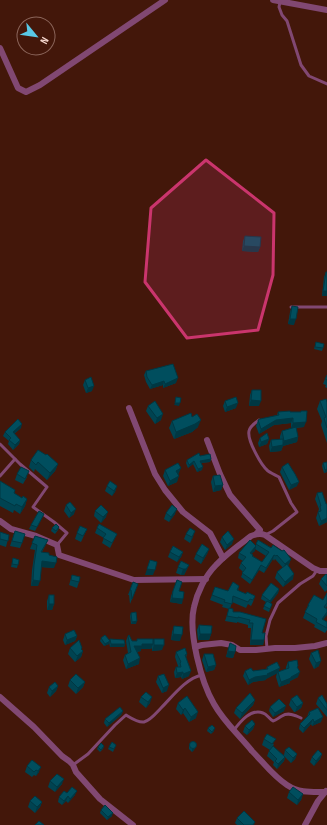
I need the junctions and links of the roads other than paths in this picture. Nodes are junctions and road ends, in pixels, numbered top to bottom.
1 (165, 0) edge
2 (273, 0) edge
3 (280, 2) junction
4 (327, 10) edge
5 (0, 48) edge
6 (327, 84) edge
7 (291, 307) edge
8 (327, 307) edge
9 (129, 408) dead end
10 (259, 420) edge
11 (207, 440) dead end
12 (0, 444) edge
13 (15, 459) junction
14 (0, 476) edge
15 (0, 521) edge
16 (256, 534) junction
17 (265, 535) junction
18 (57, 545) junction
19 (223, 558) junction
20 (317, 570) junction
21 (327, 571) edge
22 (206, 579) junction
23 (327, 643) edge
24 (195, 647) junction
25 (267, 649) junction
26 (202, 675) junction
27 (0, 697) edge
28 (301, 718) dead end
29 (234, 730) junction
30 (72, 765) junction
31 (326, 790) edge
32 (133, 825) edge
33 (305, 825) edge

1 - 5 street
2 - 3 street
3 - 4 street
3 - 6 lane
7 - 8 lane
9 - 19 street
10 - 17 lane
11 - 16 street
12 - 13 lane
13 - 14 lane
13 - 18 lane
15 - 18 street
16 - 17 street
16 - 19 street
17 - 20 street
18 - 22 street
19 - 22 street
20 - 21 street
20 - 25 lane
22 - 24 street
23 - 25 street
24 - 25 street
24 - 26 street
26 - 29 street
26 - 30 lane
27 - 30 street
28 - 29 lane
29 - 31 street
30 - 32 street
31 - 33 street

